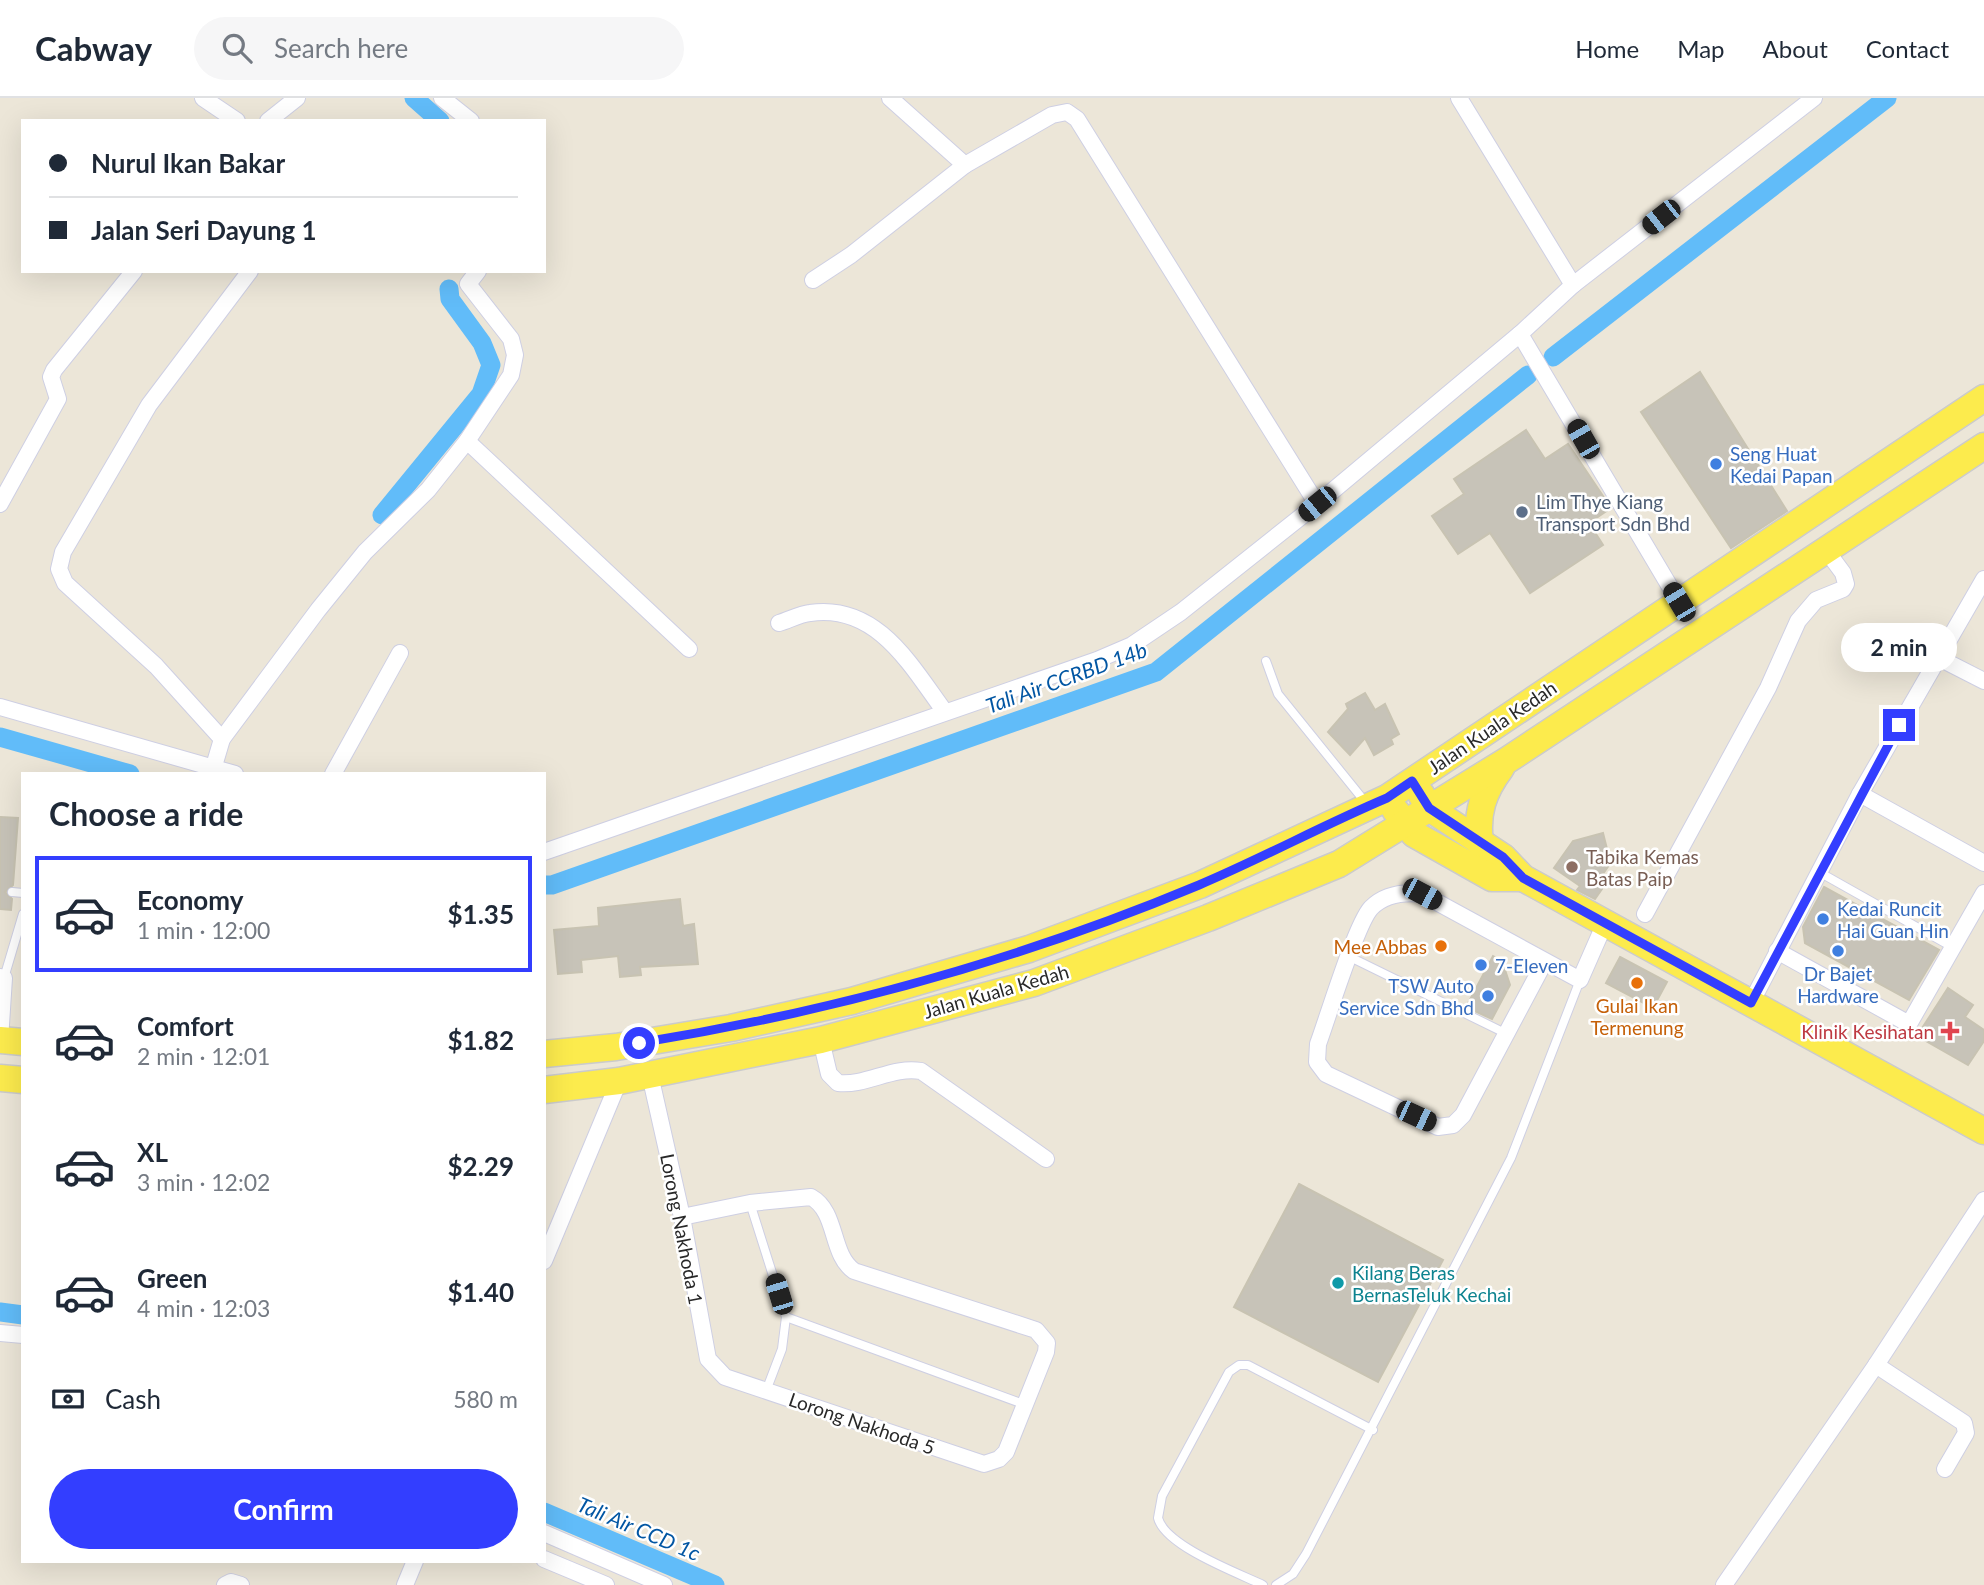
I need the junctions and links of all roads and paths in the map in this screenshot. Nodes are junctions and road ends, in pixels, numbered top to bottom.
1 (203, 98) edge
2 (297, 98) edge
3 (442, 98) edge
4 (890, 98) edge
5 (1459, 98) edge
6 (1814, 98) edge
7 (234, 119) edge
8 (271, 119) edge
9 (468, 119) edge
10 (965, 165) junction
11 (132, 273) edge
12 (249, 273) edge
13 (469, 276) edge
14 (813, 279) dead end
15 (1573, 285) junction
16 (1520, 334) junction
17 (1984, 398) edge
18 (467, 441) junction
19 (1984, 446) edge
20 (0, 504) edge
21 (1317, 504) junction
22 (1826, 550) junction
23 (1984, 579) edge
24 (1679, 602) junction
25 (779, 623) dead end
26 (689, 649) dead end
27 (400, 653) dead end
28 (1937, 657) junction
29 (1266, 661) dead end
30 (1984, 681) edge
31 (0, 706) edge
32 (945, 712) junction
33 (222, 739) junction
34 (1506, 761) junction
35 (214, 766) junction
36 (230, 772) edge
37 (334, 772) edge
38 (1412, 781) junction
39 (1860, 794) junction
40 (1378, 802) junction
41 (1429, 808) junction
42 (1404, 823) junction
43 (1480, 843) junction
44 (546, 851) edge
45 (1443, 852) junction
46 (1339, 863) junction
47 (1984, 863) edge
48 (1819, 872) junction
49 (1523, 878) junction
50 (12, 892) dead end
51 (21, 893) edge
52 (1984, 894) edge
53 (1646, 914) dead end
54 (21, 920) edge
55 (1605, 923) junction
56 (1954, 948) junction
57 (1777, 951) junction
58 (1350, 957) junction
59 (1545, 961) junction
60 (2, 978) edge
61 (1580, 980) junction
62 (1751, 1003) junction
63 (1507, 1034) junction
64 (0, 1040) edge
65 (821, 1040) junction
66 (21, 1042) edge
67 (546, 1054) edge
68 (650, 1075) junction
69 (0, 1078) edge
70 (21, 1080) edge
71 (619, 1081) junction
72 (546, 1090) edge
73 (1984, 1131) edge
74 (1046, 1159) dead end
75 (1984, 1200) edge
76 (750, 1203) junction
77 (682, 1217) junction
78 (546, 1256) edge
79 (786, 1317) junction
80 (0, 1333) edge
81 (21, 1335) edge
82 (1876, 1365) junction
83 (724, 1377) joint
84 (766, 1391) junction
85 (1026, 1405) junction
86 (1373, 1430) junction
87 (1945, 1469) dead end
88 (546, 1534) edge
89 (546, 1560) edge
90 (414, 1563) edge
91 (225, 1585) edge
92 (241, 1585) edge
93 (405, 1585) edge
94 (606, 1585) edge
95 (664, 1585) edge
96 (1263, 1585) edge
97 (1276, 1585) edge
98 (1724, 1585) edge

1 - 7 street
2 - 8 street
3 - 9 street
4 - 10 street
5 - 15 street
6 - 15 street
10 - 14 street
10 - 21 street
11 - 20 street
12 - 33 street
13 - 18 street
15 - 16 street
16 - 21 street
16 - 24 street
17 - 24 main road, Jalan Kuala Kedah
18 - 26 street
18 - 33 street
19 - 22 main road, Jalan Kuala Kedah
21 - 32 street
22 - 34 main road, Jalan Kuala Kedah
22 - 53 street
23 - 28 street
24 - 38 main road, Jalan Kuala Kedah
25 - 32 street
27 - 37 street
28 - 30 street
28 - 39 street
29 - 40 lane
31 - 35 street
32 - 44 street
33 - 35 street
34 - 41 main road, Jalan Kuala Kedah
34 - 43 main road
35 - 36 street
38 - 40 main road, Jalan Kuala Kedah
38 - 41 main road
39 - 47 street
39 - 48 street
40 - 42 main road
40 - 67 main road, Jalan Kuala Kedah
41 - 42 main road, Jalan Kuala Kedah
41 - 43 main road
42 - 45 main road
42 - 46 main road, Jalan Kuala Kedah
43 - 49 main road
45 - 46 main road
45 - 49 main road
46 - 65 main road, Jalan Kuala Kedah
48 - 56 lane
48 - 57 street
49 - 55 main road
50 - 51 lane
52 - 56 street
54 - 60 lane
55 - 61 street
55 - 62 main road
56 - 57 street
57 - 62 street
58 - 59 street
58 - 63 lane
58 - 63 street
59 - 61 street
59 - 63 street
60 - 64 street
61 - 86 lane
62 - 73 main road
64 - 66 main road
65 - 68 main road, Jalan Kuala Kedah
65 - 74 street
68 - 71 main road, Jalan Kuala Kedah
68 - 77 street, Lorong Nakhoda 1
69 - 70 main road
71 - 72 main road, Jalan Kuala Kedah
71 - 78 street
75 - 82 street
76 - 77 street
76 - 79 lane
76 - 85 street
77 - 83 street, Lorong Nakhoda 1
79 - 84 lane
79 - 85 lane
80 - 81 street
82 - 87 street
82 - 98 street
83 - 84 street, Lorong Nakhoda 5
84 - 85 street, Lorong Nakhoda 5
86 - 96 lane
86 - 97 lane
88 - 95 street
89 - 94 street
90 - 93 street
91 - 92 street

